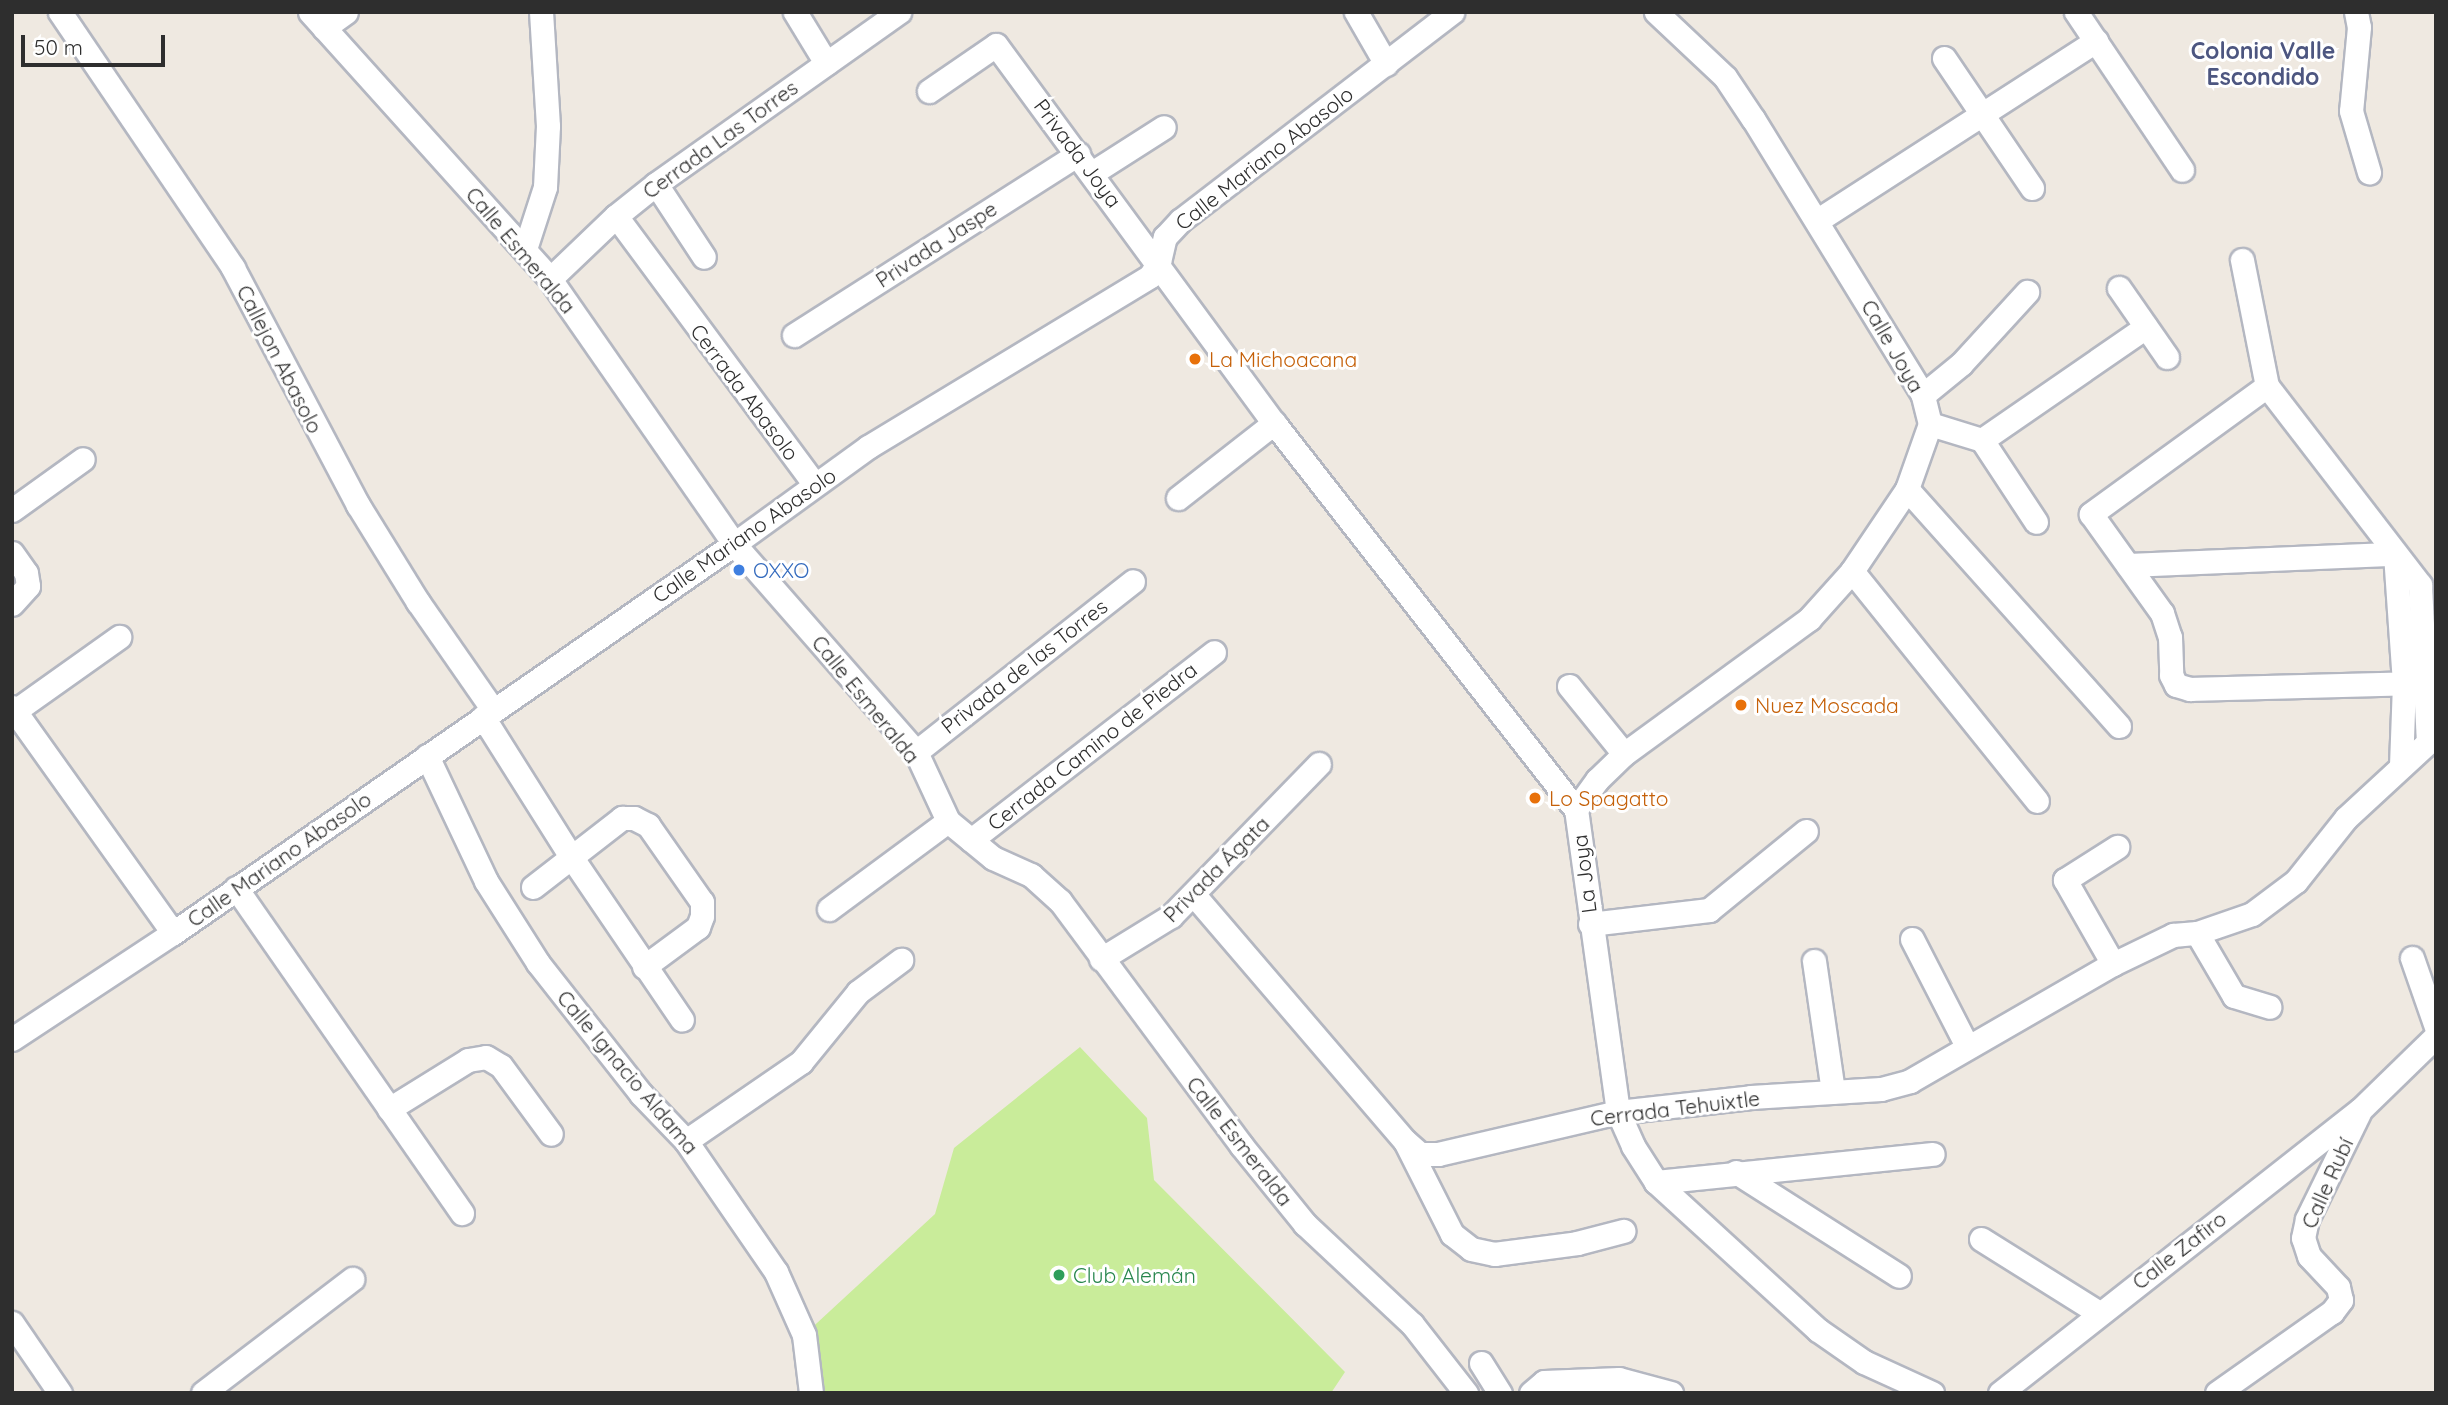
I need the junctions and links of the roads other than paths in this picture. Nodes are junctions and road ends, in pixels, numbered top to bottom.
1 (60, 12) edge
2 (346, 12) edge
3 (541, 12) edge
4 (795, 12) edge
5 (899, 12) edge
6 (1356, 12) edge
7 (1452, 12) edge
8 (1657, 12) edge
9 (2076, 12) edge
10 (2356, 12) edge
11 (317, 20) edge
12 (2095, 41) junction
13 (1944, 58) dead end
14 (826, 62) junction
15 (1386, 64) junction
16 (929, 91) dead end
17 (1982, 113) junction
18 (1164, 127) dead end
19 (1078, 154) junction
20 (2182, 170) dead end
21 (2369, 172) dead end
22 (1092, 173) junction
23 (656, 184) junction
24 (2032, 188) dead end
25 (616, 216) junction
26 (1818, 220) junction
27 (525, 249) junction
28 (704, 257) dead end
29 (2242, 260) dead end
30 (1159, 262) junction
31 (550, 279) junction
32 (2119, 288) dead end
33 (2027, 292) dead end
34 (2146, 327) junction
35 (794, 335) dead end
36 (2167, 357) dead end
37 (2267, 386) junction
38 (1923, 395) junction
39 (1275, 423) junction
40 (1930, 424) junction
41 (1982, 440) junction
42 (83, 459) dead end
43 (814, 484) junction
44 (1906, 489) junction
45 (1178, 498) dead end
46 (12, 510) edge
47 (2036, 522) dead end
48 (734, 544) junction
49 (12, 553) edge
50 (2395, 554) junction
51 (2128, 565) junction
52 (1852, 571) junction
53 (1133, 582) dead end
54 (16, 601) edge
55 (119, 637) dead end
56 (1214, 652) dead end
57 (2415, 684) junction
58 (1569, 686) dead end
59 (14, 709) edge
60 (488, 713) junction
61 (2119, 726) dead end
62 (2432, 738) edge
63 (916, 752) junction
64 (1623, 754) junction
65 (427, 756) junction
66 (1319, 764) dead end
67 (2401, 766) junction
68 (2037, 801) dead end
69 (1576, 808) junction
70 (948, 821) junction
71 (1806, 831) dead end
72 (971, 840) junction
73 (2117, 846) dead end
74 (570, 855) junction
75 (533, 887) dead end
76 (236, 888) junction
77 (1194, 895) junction
78 (829, 909) dead end
79 (1590, 924) junction
80 (173, 933) junction
81 (2197, 933) junction
82 (1912, 939) dead end
83 (2412, 958) dead end
84 (1101, 959) junction
85 (901, 960) dead end
86 (1814, 961) dead end
87 (2113, 964) junction
88 (644, 967) junction
89 (2269, 1007) dead end
90 (682, 1020) dead end
91 (2436, 1027) edge
92 (2436, 1035) edge
93 (12, 1039) edge
94 (1967, 1046) junction
95 (1833, 1092) junction
96 (389, 1109) junction
97 (2360, 1110) junction
98 (1618, 1112) junction
99 (551, 1134) dead end
100 (686, 1141) junction
101 (1405, 1141) junction
102 (1933, 1154) dead end
103 (1735, 1172) junction
104 (1656, 1182) junction
105 (462, 1213) dead end
106 (1623, 1231) dead end
107 (1982, 1239) dead end
108 (1899, 1276) dead end
109 (352, 1279) dead end
110 (2099, 1312) junction
111 (12, 1323) edge
112 (1481, 1363) dead end
113 (2230, 1389) edge
114 (60, 1393) edge
115 (203, 1393) edge
116 (811, 1393) edge
117 (1466, 1393) edge
118 (1500, 1393) edge
119 (1531, 1393) edge
120 (1671, 1393) edge
121 (1932, 1393) edge
122 (2000, 1393) edge

1 - 60 street, Callejon Abasolo
2 - 11 street
3 - 27 street
4 - 14 street
5 - 14 street, Cerrada Las Torres
6 - 15 street
7 - 15 street, Calle Mariano Abasolo
8 - 26 street, Calle Joya
9 - 12 street
10 - 21 street
11 - 27 street, Calle Esmeralda
12 - 17 street
12 - 20 street
13 - 17 street
14 - 23 street, Cerrada Las Torres
15 - 30 street, Calle Mariano Abasolo
16 - 19 street, Privada Joya
17 - 24 street
17 - 26 street
18 - 22 street
19 - 22 street, Privada Joya
19 - 35 street, Privada Jaspe
22 - 30 street, Privada Joya
23 - 25 street, Cerrada Las Torres
23 - 28 street
25 - 31 street, Cerrada Las Torres
25 - 43 street, Cerrada Abasolo
26 - 38 street, Calle Joya
27 - 31 street, Calle Esmeralda
29 - 37 street
30 - 39 street, La Joya
30 - 43 street, Calle Mariano Abasolo
31 - 48 street, Calle Esmeralda
32 - 34 street
33 - 38 street
34 - 36 street
34 - 41 street
37 - 50 street
37 - 51 street
38 - 40 street, Calle Joya
39 - 45 street
39 - 69 street, La Joya
40 - 41 street
40 - 44 street
41 - 47 street
42 - 46 street
43 - 48 street, Calle Mariano Abasolo
44 - 52 street
44 - 61 street
48 - 60 street, Calle Mariano Abasolo
48 - 63 street, Calle Esmeralda
49 - 54 street
50 - 51 street
50 - 57 street
51 - 57 street
52 - 64 street
52 - 68 street
53 - 63 street, Privada de las Torres
55 - 59 street
56 - 72 street, Cerrada Camino de Piedra
57 - 62 street
57 - 67 street
58 - 64 street
59 - 80 street
60 - 65 street, Calle Mariano Abasolo
60 - 74 street, Callejon Abasolo
62 - 67 street, Cerrada Tehuixtle
63 - 70 street, Calle Esmeralda
64 - 69 street
65 - 76 street, Calle Mariano Abasolo
65 - 100 street, Calle Ignacio Aldama
66 - 77 street, Privada Ágata
67 - 81 street, Cerrada Tehuixtle
69 - 79 street, La Joya
70 - 72 street, Calle Esmeralda
70 - 78 street
71 - 79 street
72 - 84 street, Calle Esmeralda
73 - 87 street
74 - 75 street
74 - 88 street, Callejon Abasolo
74 - 88 street
76 - 80 street, Calle Mariano Abasolo
76 - 96 street
77 - 84 street, Privada Ágata
77 - 101 street, Cerrada Tehuixtle
79 - 98 street, La Joya
80 - 93 street, Calle Mariano Abasolo
81 - 87 street, Cerrada Tehuixtle
81 - 89 street
82 - 94 street
83 - 91 street
84 - 117 street, Calle Esmeralda
85 - 100 street
86 - 95 street
87 - 94 street, Cerrada Tehuixtle
88 - 90 street, Callejon Abasolo
92 - 97 street
94 - 95 street, Cerrada Tehuixtle
95 - 98 street, Cerrada Tehuixtle
96 - 99 street
96 - 105 street
97 - 110 street, Calle Zafiro
97 - 113 street, Calle Rubí
98 - 101 street, Cerrada Tehuixtle
98 - 104 street, La Joya
100 - 116 street, Calle Ignacio Aldama
101 - 106 street
102 - 103 street
103 - 104 street
103 - 108 street
104 - 121 street, La Joya
107 - 110 street
109 - 115 street
110 - 122 street, Calle Zafiro
111 - 114 street
112 - 118 street
119 - 120 street

